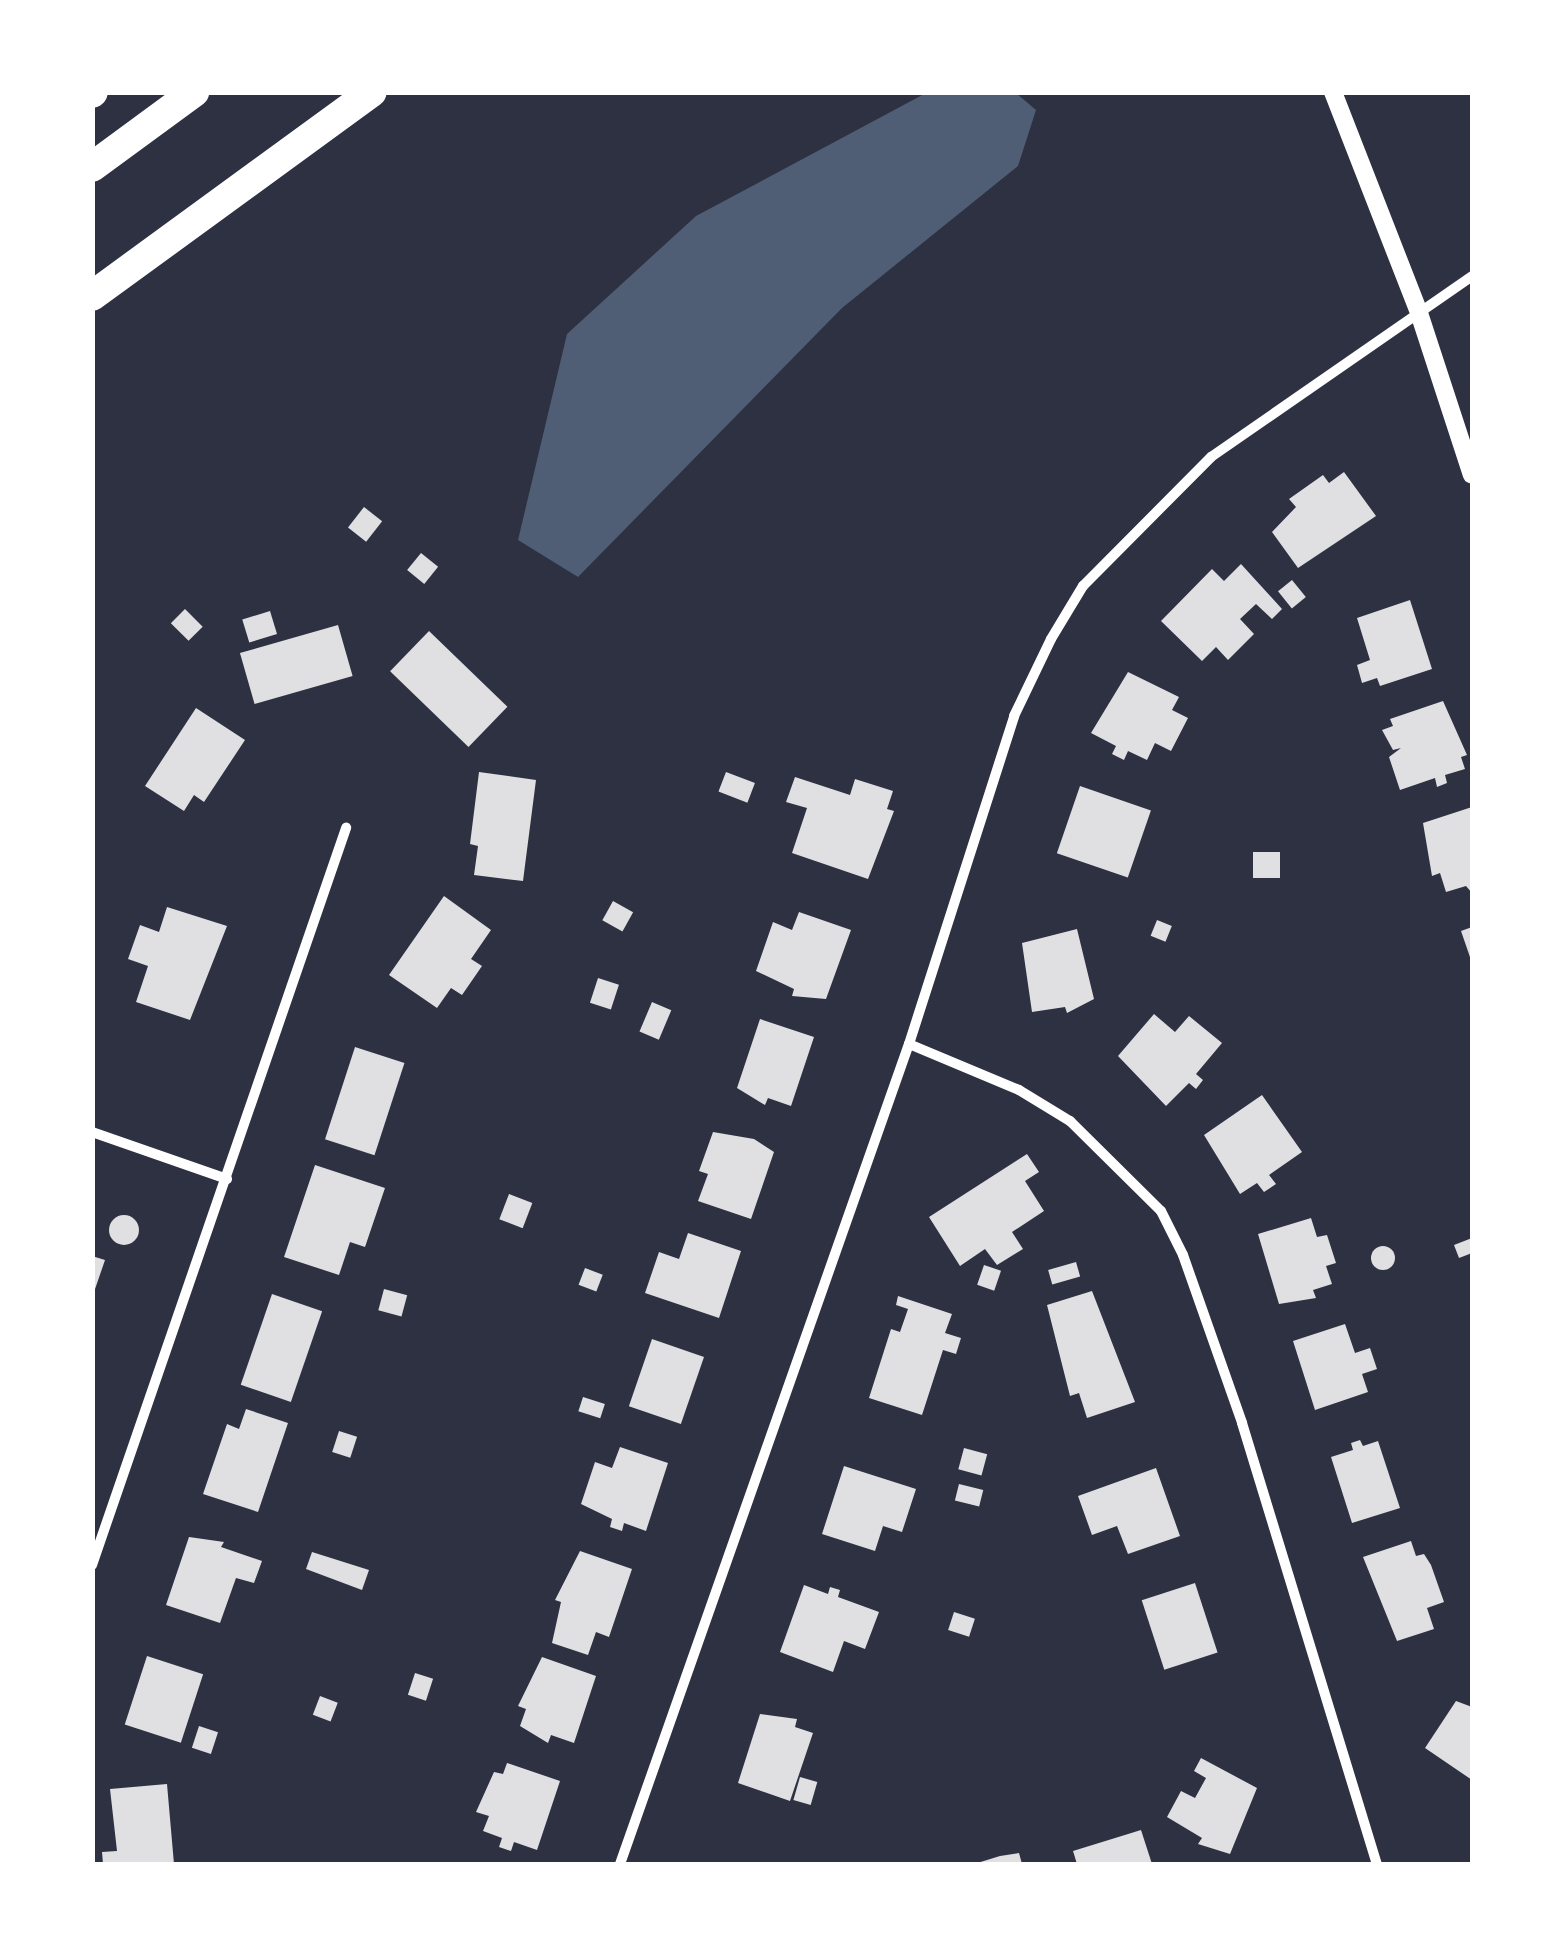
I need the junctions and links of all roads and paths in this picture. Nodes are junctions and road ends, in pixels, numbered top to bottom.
1 (194, 92) edge
2 (372, 92) edge
3 (1333, 92) edge
4 (92, 168) edge
5 (1472, 276) edge
6 (92, 296) edge
7 (1419, 312) junction
8 (1472, 474) edge
9 (346, 828) dead end
10 (909, 1044) junction
11 (92, 1132) edge
12 (227, 1180) junction
13 (92, 1565) edge
14 (620, 1864) edge
15 (1377, 1864) edge

1 - 4 highway
2 - 6 highway
3 - 7 street
5 - 7 street
7 - 8 street
7 - 10 street
9 - 12 street
10 - 14 street
10 - 15 street
11 - 12 street
12 - 13 street

